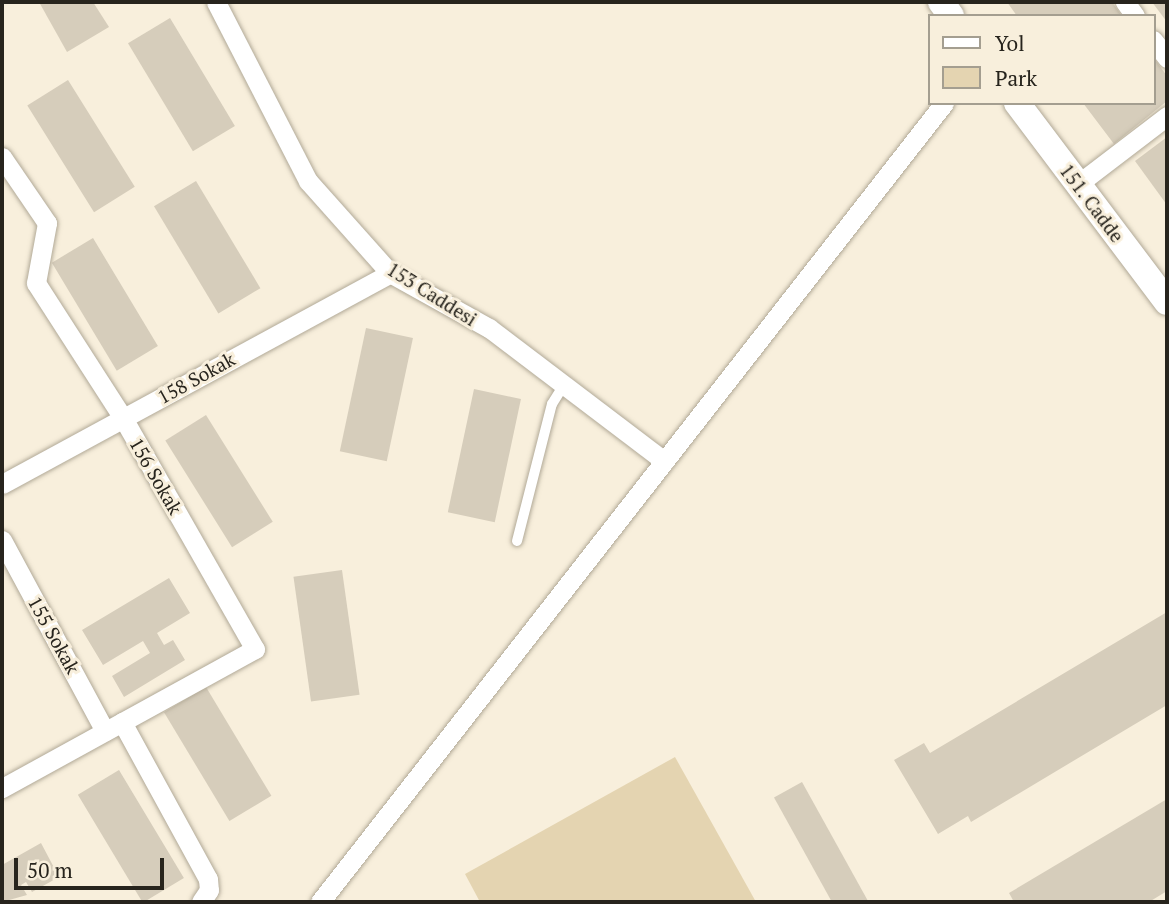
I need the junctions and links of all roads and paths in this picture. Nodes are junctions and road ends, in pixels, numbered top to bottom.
1 (216, 2) edge
2 (1155, 43) edge
3 (1167, 58) edge
4 (942, 105) edge
5 (1019, 105) edge
6 (1167, 116) edge
7 (2, 157) edge
8 (1078, 184) junction
9 (390, 273) junction
10 (1167, 302) edge
11 (564, 385) junction
12 (123, 418) junction
13 (664, 461) junction
14 (2, 484) edge
15 (2, 540) edge
16 (516, 541) dead end
17 (114, 726) junction
18 (2, 788) edge
19 (201, 902) edge
20 (320, 902) edge

1 - 9 street, 153 Caddesi
2 - 3 street
4 - 13 street
5 - 8 street, 151. Cadde
6 - 8 street
7 - 12 street, 156 Sokak
8 - 10 street, 151. Cadde
9 - 11 street, 153 Caddesi
9 - 12 street, 158 Sokak
11 - 13 street, 153 Caddesi
11 - 16 lane
12 - 14 street, 158 Sokak
12 - 17 street, 156 Sokak
13 - 20 street
15 - 17 street, 155 Sokak
17 - 18 street
17 - 19 street, 155 Sokak

